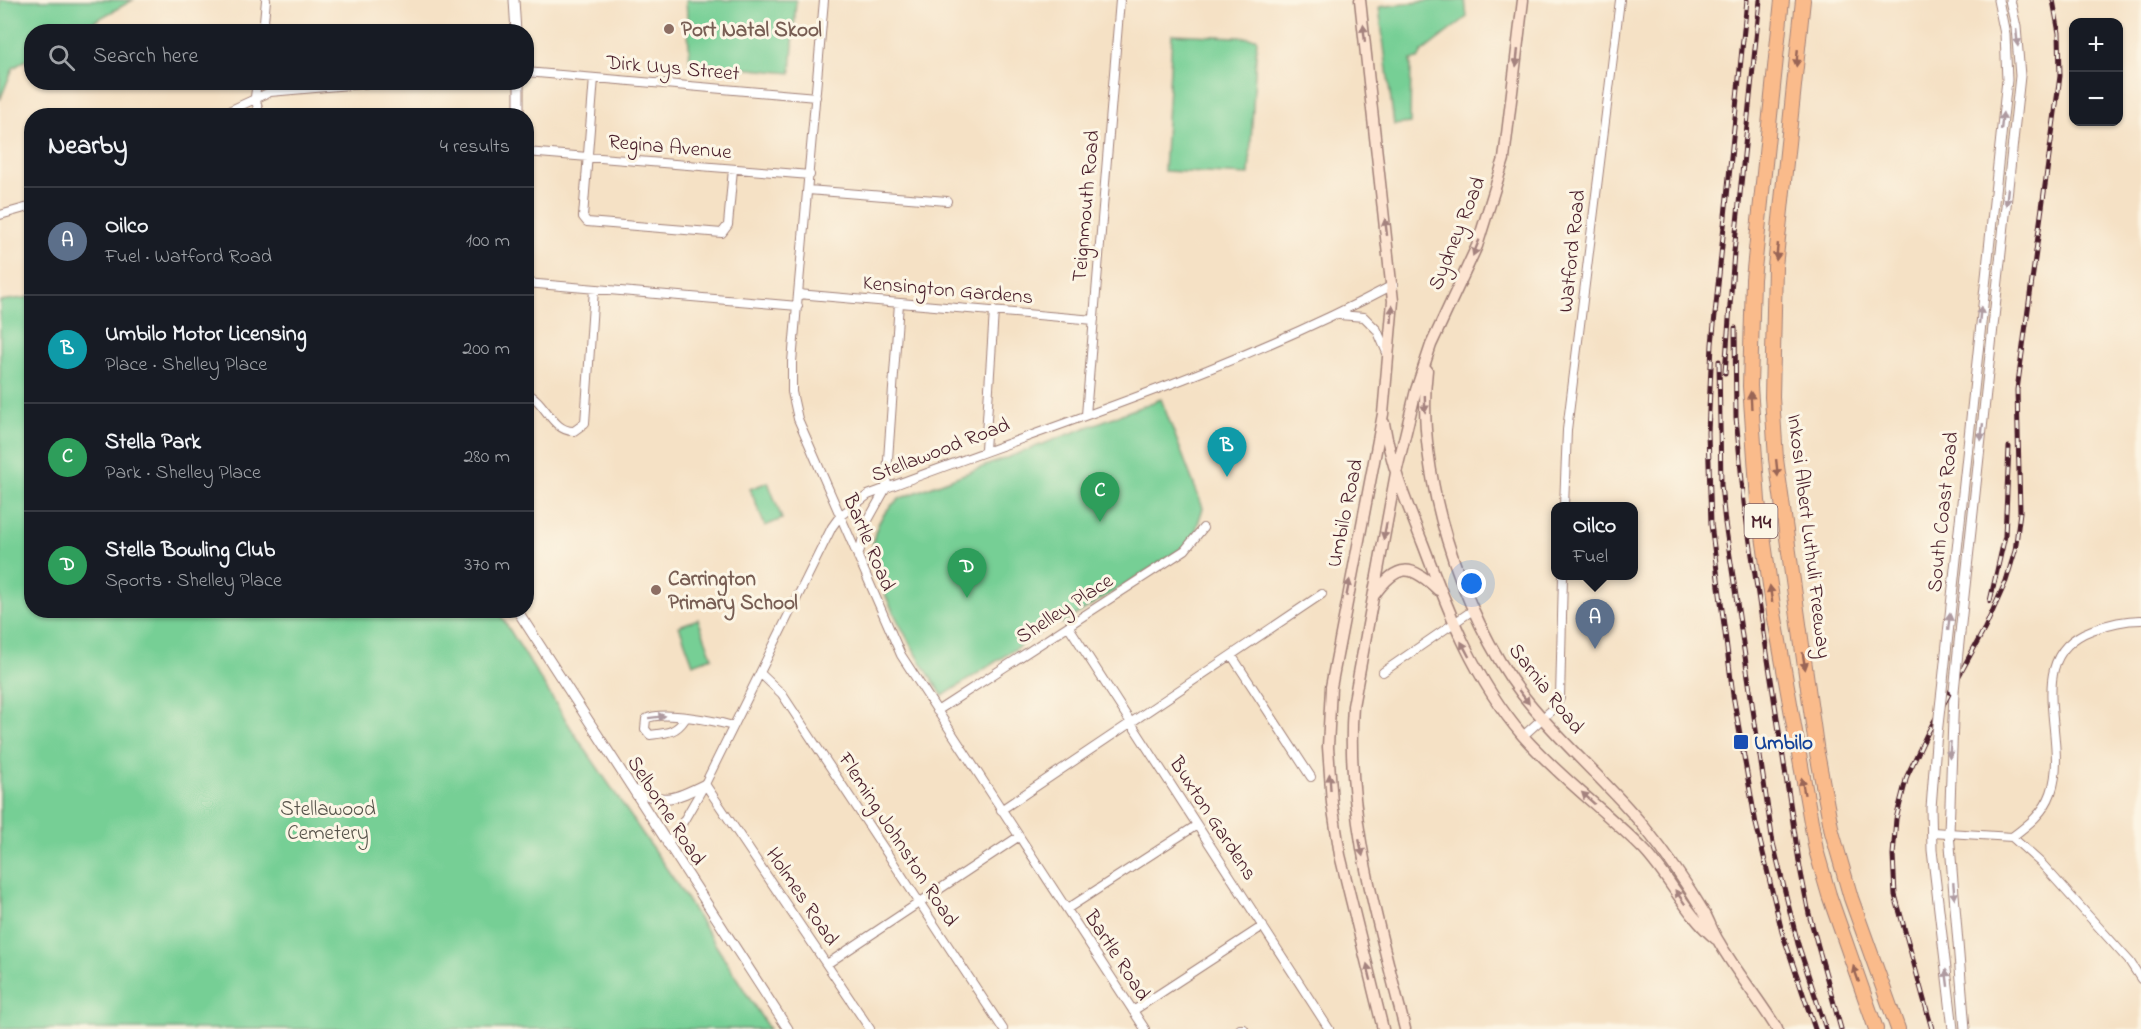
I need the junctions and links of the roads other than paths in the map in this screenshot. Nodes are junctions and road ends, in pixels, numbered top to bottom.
1 (266, 0) edge
2 (514, 0) edge
3 (824, 0) edge
4 (1120, 0) edge
5 (1360, 0) edge
6 (1523, 0) edge
7 (1620, 0) edge
8 (1782, 0) edge
9 (1803, 0) edge
10 (1998, 0) edge
11 (2010, 0) edge
12 (264, 24) edge
13 (516, 24) edge
14 (534, 73) edge
15 (594, 78) junction
16 (256, 90) edge
17 (288, 90) edge
18 (519, 90) edge
19 (816, 97) junction
20 (255, 98) junction
21 (234, 108) edge
22 (258, 108) edge
23 (519, 108) edge
24 (534, 153) edge
25 (588, 157) junction
26 (733, 169) junction
27 (810, 175) junction
28 (808, 190) junction
29 (947, 201) dead end
30 (24, 208) edge
31 (0, 215) edge
32 (534, 284) edge
33 (1393, 285) junction
34 (594, 289) junction
35 (798, 294) junction
36 (899, 303) junction
37 (798, 306) junction
38 (994, 311) junction
39 (1336, 315) junction
40 (1094, 320) junction
41 (1431, 345) junction
42 (1389, 360) junction
43 (534, 398) edge
44 (1086, 414) junction
45 (1383, 414) junction
46 (985, 450) junction
47 (1396, 473) junction
48 (886, 488) junction
49 (1564, 502) edge
50 (840, 516) junction
51 (1203, 528) dead end
52 (858, 558) junction
53 (1563, 580) edge
54 (1441, 592) junction
55 (1322, 594) dead end
56 (1372, 598) junction
57 (1473, 610) junction
58 (522, 618) edge
59 (2141, 620) edge
60 (1453, 624) junction
61 (1069, 627) junction
62 (1232, 656) junction
63 (1383, 672) dead end
64 (760, 673) junction
65 (937, 711) junction
66 (685, 719) junction
67 (1543, 719) junction
68 (1131, 725) junction
69 (733, 726) junction
70 (1523, 735) junction
71 (1311, 777) dead end
72 (705, 784) junction
73 (632, 789) junction
74 (1001, 810) junction
75 (1197, 825) junction
76 (1932, 832) junction
77 (1949, 833) junction
78 (1018, 837) junction
79 (2012, 837) junction
80 (667, 844) junction
81 (920, 903) junction
82 (1067, 909) junction
83 (1263, 926) junction
84 (1718, 941) junction
85 (827, 964) junction
86 (2141, 979) edge
87 (1133, 1011) junction
88 (788, 1029) edge
89 (870, 1029) edge
90 (1003, 1029) edge
91 (1145, 1029) edge
92 (1329, 1029) edge
93 (1383, 1029) edge
94 (1405, 1029) edge
95 (1777, 1029) edge
96 (1876, 1029) edge
97 (1898, 1029) edge
98 (1953, 1029) edge
99 (1965, 1029) edge

1 - 12 street
2 - 13 street
3 - 19 street, Bartle Road
4 - 40 street, Teignmouth Road
33 -> 5 main road, Umbilo Road
6 -> 41 main road, Sydney Road
7 - 49 street, Watford Road
96 -> 8 highway, Inkosi Albert Luthuli Freeway / M4
9 -> 97 highway, Inkosi Albert Luthuli Freeway / M4
76 -> 10 street, South Coast Road, bridge
11 -> 77 street, South Coast Road, bridge
14 - 15 street, Dirk Uys Street
15 - 19 street, Dirk Uys Street
15 - 25 street
16 - 20 street
17 - 20 street
18 - 23 street
19 - 27 street, Bartle Road
20 - 21 street
20 - 22 street
24 - 25 street, Regina Avenue
25 - 26 street, Regina Avenue
25 - 26 street
26 - 27 street, Regina Avenue
27 - 28 street, Bartle Road
28 - 29 street
28 - 35 street, Bartle Road
30 - 31 street
32 - 34 street
33 - 39 street, Stellawood Road
42 -> 33 main road, Umbilo Road
34 - 37 street
34 - 43 street
35 - 36 street, Kensington Gardens
35 - 37 street, Bartle Road
36 - 38 street, Kensington Gardens
36 - 48 street
37 - 50 street, Bartle Road
38 - 40 street, Kensington Gardens
38 - 46 street
39 - 42 street, Stellawood Road
39 - 44 street, Stellawood Road
40 - 44 street, Teignmouth Road
41 - 47 main road, Sydney Road
41 -> 57 main road, Sarnia Road
42 - 45 main road, Umbilo Road
44 - 46 street, Stellawood Road
45 - 47 main road, Sarnia Road
93 -> 45 main road, Umbilo Road
46 - 48 street, Stellawood Road
47 - 54 main road, Sarnia Road
47 -> 56 main road, Umbilo Road
48 - 50 street, Stellawood Road
48 - 52 street
50 - 52 street, Bartle Road
50 - 64 street, Stellawood Road
51 - 61 street, Shelley Place
52 - 65 street, Bartle Road
53 - 67 street
54 - 56 main road
54 - 60 main road, Sarnia Road
55 - 62 street
56 -> 94 main road, Umbilo Road
57 - 60 street
57 -> 67 main road, Sarnia Road
58 - 73 street, Selborne Road
59 - 79 street
60 - 63 street
70 -> 60 main road, Sarnia Road
61 - 65 street, Shelley Place
61 - 68 street, Buxton Gardens
62 - 68 street
62 - 71 street
64 - 69 street, Stellawood Road
64 - 81 street, Fleming Johnston Road
65 - 74 street, Bartle Road
66 -> 66 street
66 - 69 street
67 - 70 street
67 - 84 main road, Sarnia Road
68 - 74 street
68 - 75 street, Buxton Gardens
69 - 72 street, Stellawood Road
84 -> 70 main road, Sarnia Road
72 - 73 street
72 - 80 street, Stellawood Road
72 - 85 street, Holmes Road
73 - 80 street, Selborne Road
74 - 78 street, Bartle Road
75 - 82 street
75 - 83 street, Buxton Gardens
76 - 77 street
98 -> 76 street, South Coast Road
77 - 79 street
77 -> 99 street, South Coast Road
78 - 81 street
78 - 82 street, Bartle Road
79 - 86 street
80 - 88 street, Selborne Road
81 - 85 street
81 - 90 street, Fleming Johnston Road
82 - 87 street, Bartle Road
83 - 87 street
83 - 92 street, Buxton Gardens
84 - 95 main road, Sarnia Road
85 - 89 street, Holmes Road
87 - 91 street, Bartle Road

